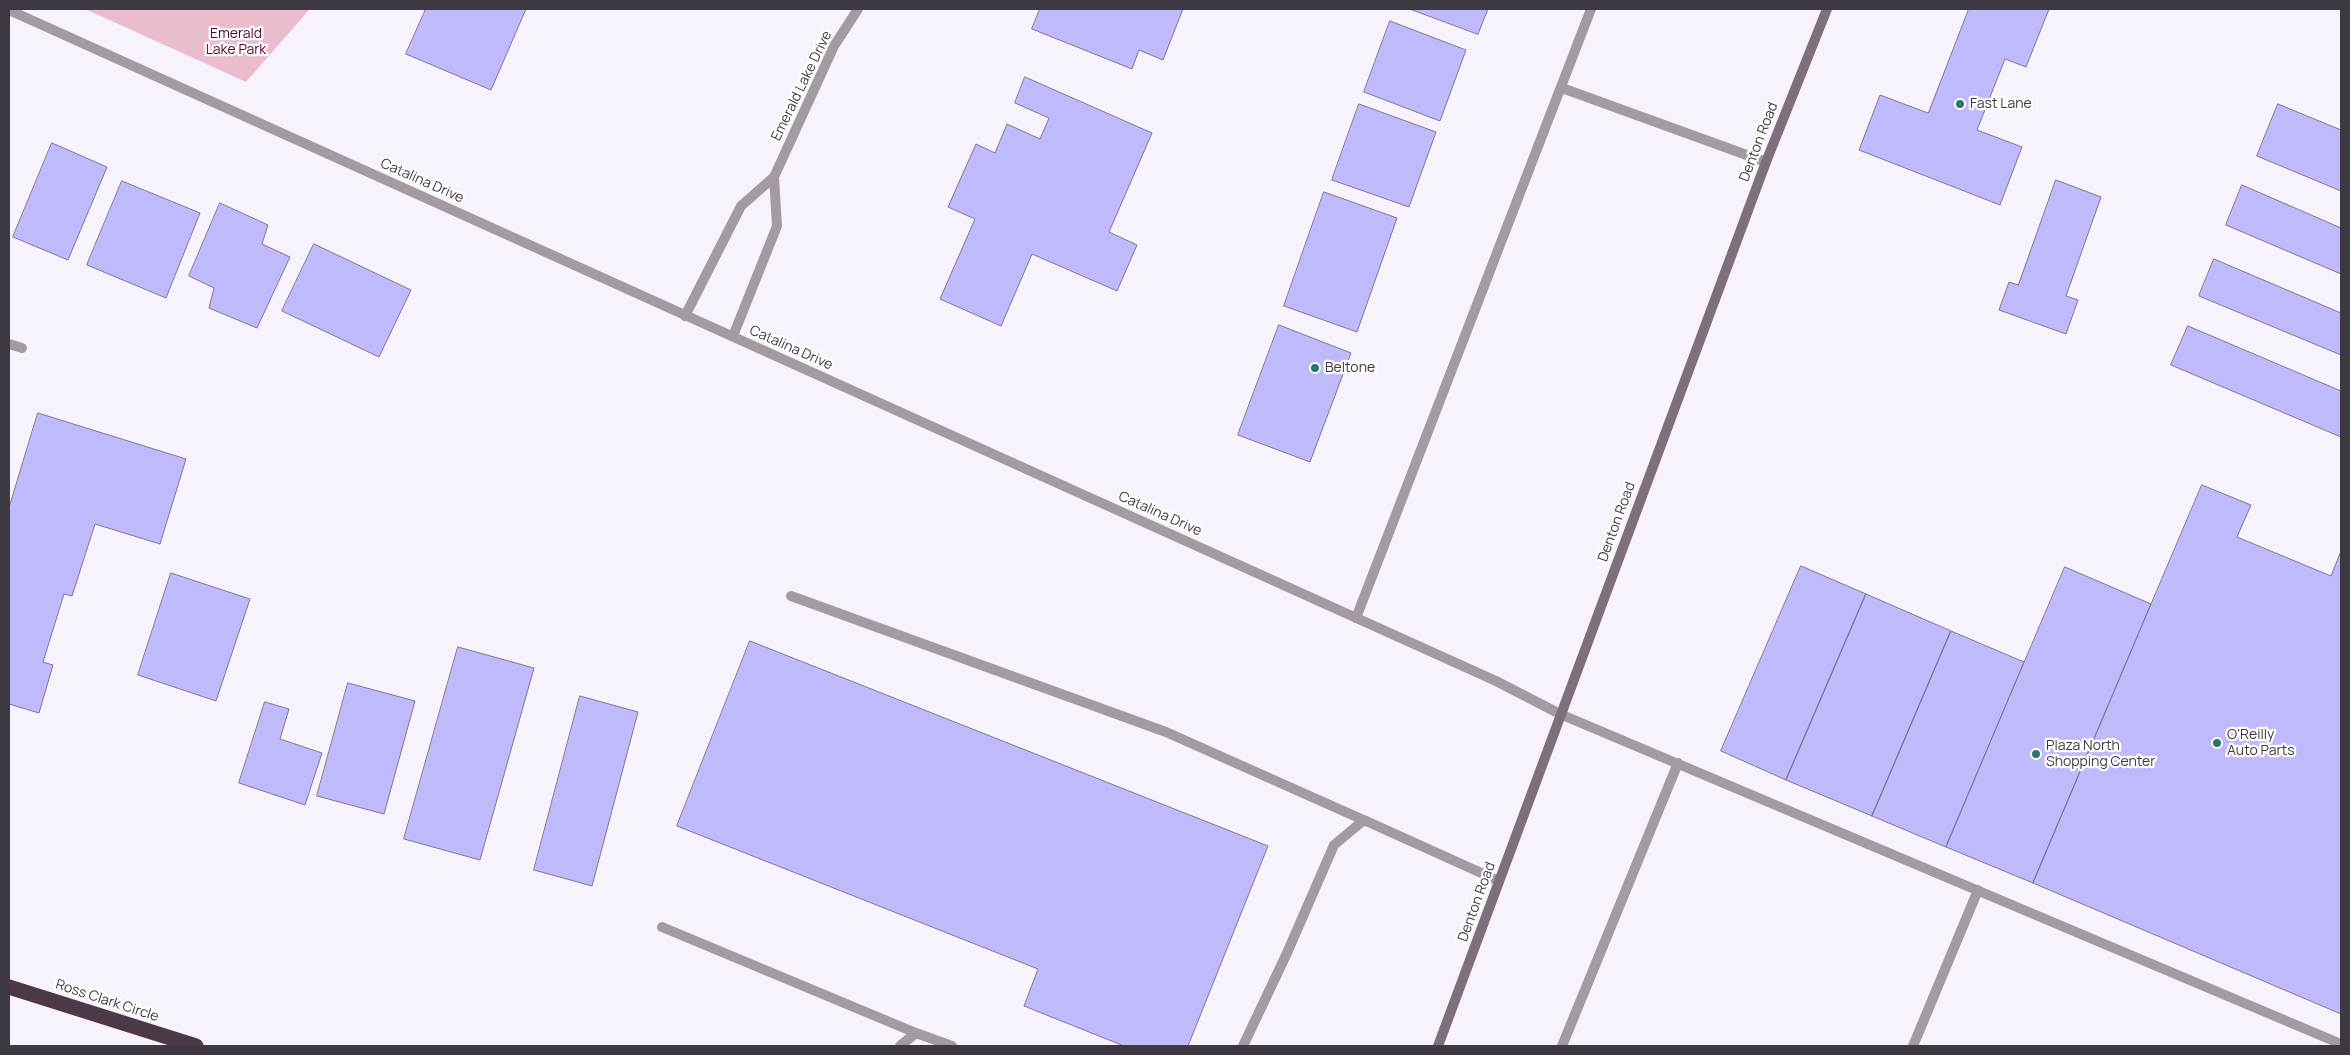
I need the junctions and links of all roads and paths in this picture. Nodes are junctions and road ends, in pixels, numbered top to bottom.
1 (858, 9) edge
2 (1591, 9) edge
3 (1827, 9) edge
4 (9, 10) edge
5 (1562, 88) junction
6 (1766, 162) junction
7 (774, 177) junction
8 (685, 316) junction
9 (733, 336) junction
10 (9, 344) edge
11 (22, 348) dead end
12 (792, 596) dead end
13 (1356, 618) junction
14 (1560, 714) junction
15 (1678, 763) junction
16 (1368, 822) junction
17 (1499, 881) junction
18 (1978, 890) junction
19 (662, 927) dead end
20 (9, 987) edge
21 (916, 1033) junction
22 (2341, 1044) edge
23 (196, 1046) edge
24 (900, 1046) edge
25 (952, 1046) edge
26 (1243, 1046) edge
27 (1438, 1046) edge
28 (1562, 1046) edge
29 (1913, 1046) edge

1 - 7 street, Emerald Lake Drive
2 - 5 street
3 - 6 street, Denton Road
4 - 8 street, Catalina Drive
5 - 6 street
5 - 13 street
6 - 14 street, Denton Road
7 - 8 street, Emerald Lake Drive
7 - 9 street, Emerald Lake Drive
8 - 9 street, Catalina Drive
9 - 13 street, Catalina Drive
10 - 11 street
12 - 16 street
13 - 14 street, Catalina Drive
14 - 15 street, Catalina Drive
14 - 17 street, Denton Road
15 - 18 street, Catalina Drive
15 - 28 street
16 - 17 street
16 - 26 street
17 - 27 street, Denton Road
18 - 22 street, Catalina Drive
18 - 29 street
19 - 21 street
20 - 23 highway, Ross Clark Circle
21 - 24 street
21 - 25 street

